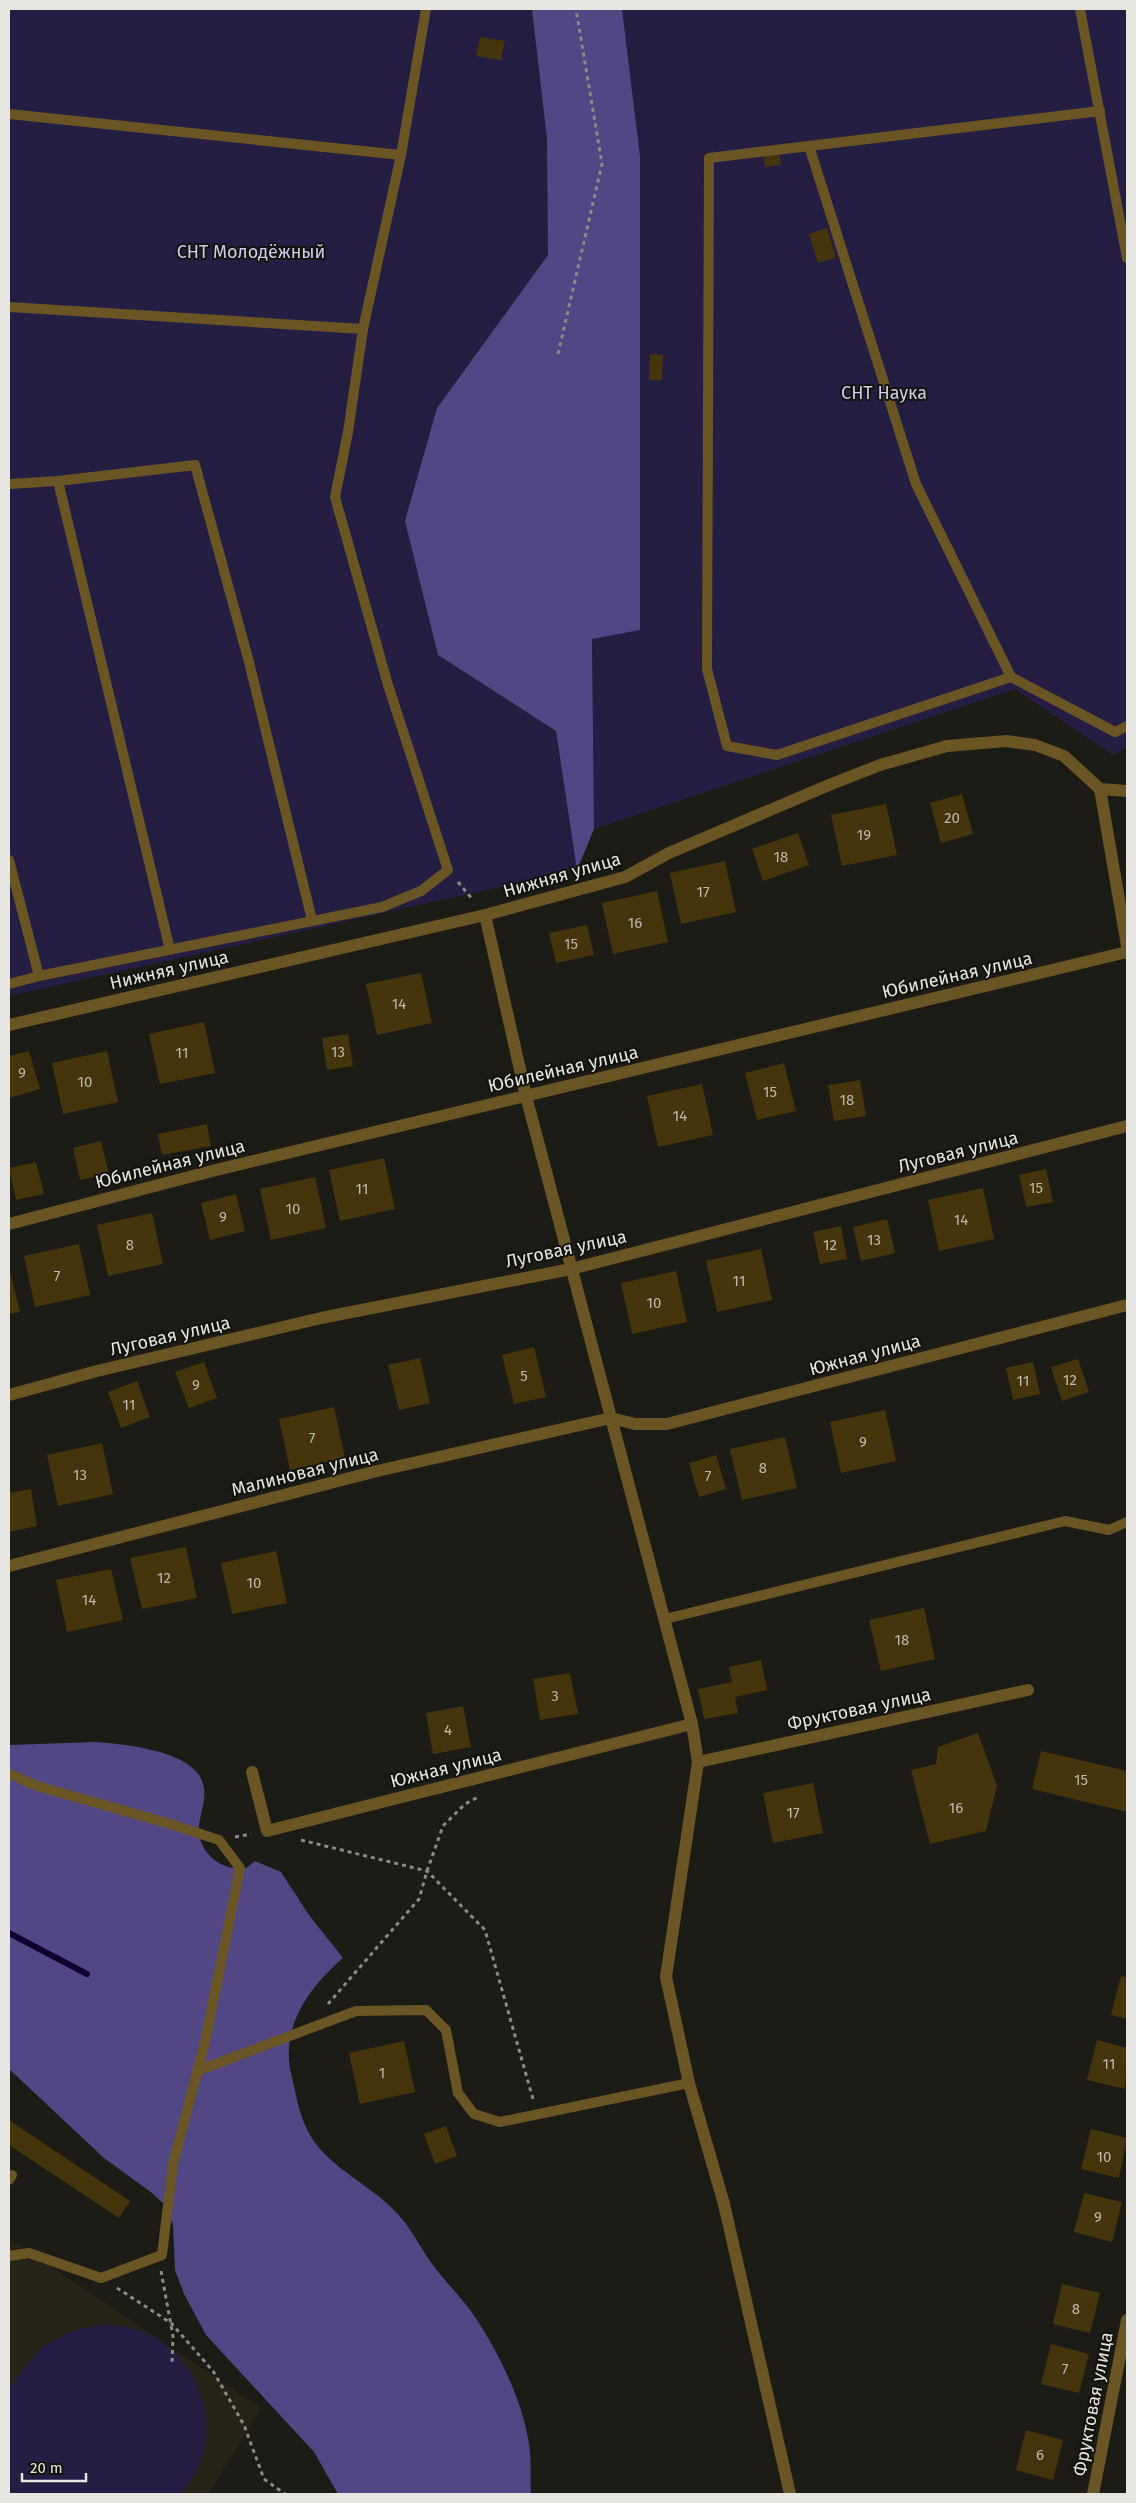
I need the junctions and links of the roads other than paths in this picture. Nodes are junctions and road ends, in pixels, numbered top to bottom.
1 (426, 9) edge
2 (1080, 9) edge
3 (1100, 111) junction
4 (9, 114) edge
5 (808, 146) junction
6 (401, 154) junction
7 (1127, 258) edge
8 (9, 307) edge
9 (363, 329) junction
10 (58, 481) junction
11 (9, 484) edge
12 (1011, 677) junction
13 (1127, 726) edge
14 (1100, 789) junction
15 (1127, 790) edge
16 (9, 860) edge
17 (485, 914) junction
18 (312, 920) junction
19 (1127, 946) edge
20 (170, 950) junction
21 (1127, 952) edge
22 (39, 976) junction
23 (9, 984) edge
24 (9, 1025) edge
25 (526, 1096) junction
26 (1127, 1126) edge
27 (9, 1224) edge
28 (571, 1269) junction
29 (1127, 1305) edge
30 (9, 1395) edge
31 (611, 1418) junction
32 (1127, 1522) edge
33 (9, 1566) edge
34 (664, 1619) junction
35 (1028, 1690) dead end
36 (692, 1724) junction
37 (698, 1762) junction
38 (252, 1772) dead end
39 (9, 1774) edge
40 (197, 2070) junction
41 (689, 2083) junction
42 (9, 2256) edge
43 (1127, 2320) edge
44 (790, 2494) edge
45 (1094, 2494) edge

1 - 6 lane
2 - 3 lane
3 - 5 lane
3 - 7 lane
4 - 6 lane
5 - 12 lane
5 - 12 lane
6 - 9 lane
8 - 9 lane
9 - 18 lane
10 - 11 lane
10 - 18 lane
10 - 20 lane
12 - 13 lane
14 - 15 street
14 - 17 street, Нижняя улица
14 - 19 street
16 - 22 lane
17 - 24 street, Нижняя улица
17 - 25 street
18 - 20 lane
20 - 22 lane
21 - 25 street, Юбилейная улица
22 - 23 lane
25 - 27 street, Юбилейная улица
25 - 28 street
26 - 28 street, Луговая улица
28 - 30 street, Луговая улица
28 - 31 street
29 - 31 street, Южная улица
31 - 33 street, Малиновая улица
31 - 34 street
32 - 34 lane
34 - 36 street
35 - 37 street, Фруктовая улица
36 - 37 street
36 - 38 street, Южная улица
37 - 41 street
39 - 40 lane
40 - 41 lane
40 - 42 lane
41 - 44 street
43 - 45 street, Фруктовая улица

